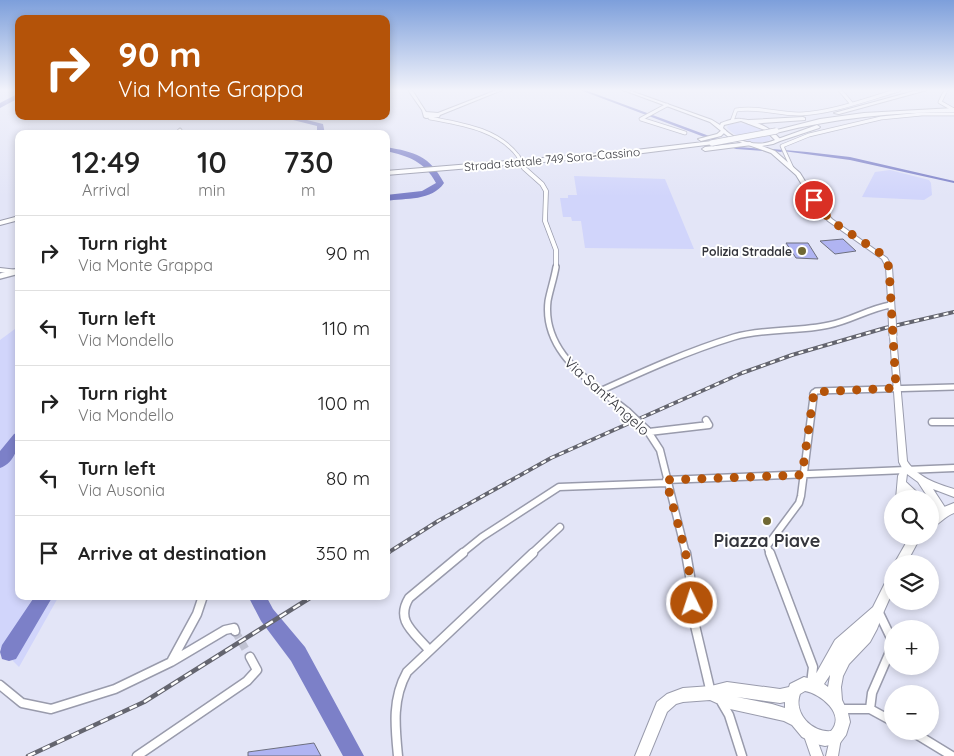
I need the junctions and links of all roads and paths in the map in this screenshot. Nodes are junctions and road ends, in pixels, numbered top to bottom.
1 (464, 125) edge
2 (664, 125) edge
3 (717, 125) edge
4 (722, 125) edge
5 (756, 125) edge
6 (797, 125) edge
7 (812, 125) edge
8 (824, 125) edge
9 (845, 125) edge
10 (722, 129) junction
11 (776, 131) junction
12 (685, 133) dead end
13 (778, 140) junction
14 (753, 144) junction
15 (771, 144) junction
16 (773, 152) junction
17 (627, 153) junction
18 (792, 168) junction
19 (390, 173) edge
20 (15, 219) edge
21 (0, 223) edge
22 (15, 226) edge
23 (0, 229) edge
24 (0, 270) edge
25 (15, 272) edge
26 (15, 272) edge
27 (0, 276) edge
28 (890, 305) junction
29 (896, 388) junction
30 (954, 388) edge
31 (600, 391) junction
32 (706, 420) dead end
33 (932, 422) dead end
34 (954, 422) edge
35 (648, 431) junction
36 (954, 468) edge
37 (906, 469) junction
38 (802, 475) junction
39 (920, 477) junction
40 (667, 481) junction
41 (902, 484) junction
42 (902, 490) edge
43 (908, 490) edge
44 (954, 493) edge
45 (954, 508) edge
46 (939, 510) edge
47 (943, 512) junction
48 (939, 515) edge
49 (560, 527) dead end
50 (884, 598) edge
51 (202, 600) edge
52 (878, 611) junction
53 (884, 623) edge
54 (236, 632) dead end
55 (429, 650) junction
56 (250, 658) tunnel mouth
57 (171, 662) junction
58 (884, 665) edge
59 (0, 685) edge
60 (812, 685) junction
61 (711, 693) junction
62 (792, 693) junction
63 (837, 705) junction
64 (870, 709) junction
65 (884, 717) edge
66 (797, 720) junction
67 (808, 733) junction
68 (835, 738) junction
69 (926, 740) edge
70 (137, 756) edge
71 (398, 756) edge
72 (642, 756) edge
73 (742, 756) edge
74 (818, 756) edge
75 (832, 756) edge
76 (952, 756) edge

1 - 31 street, Via Sant'Angelo, bridge
2 - 12 street
3 - 10 street
4 - 10 street
5 - 13 street
6 - 11 highway, Strada statale 749 Sora-Cassino
7 - 11 highway, Strada statale 749 Sora-Cassino
8 - 13 highway
9 - 18 street
10 - 14 street
10 - 17 highway
11 - 17 highway, Strada statale 749 Sora-Cassino, bridge
13 - 15 street
14 - 15 street
14 - 16 street
14 - 17 highway
15 - 16 street
16 - 18 street
17 - 19 highway, Strada statale 749 Sora-Cassino
18 - 28 street
20 - 21 highway
22 - 23 highway
24 - 25 highway
26 - 27 street
28 - 29 street, bridge
28 - 31 street
29 - 30 street
29 - 37 street
29 - 38 street
31 - 35 street, Via Sant'Angelo, bridge
32 - 35 street
33 - 34 street
35 - 40 street, Via Sant'Angelo
36 - 37 street
37 - 38 street
37 - 39 street
37 - 41 street
38 - 40 street
38 - 60 street
39 - 44 street
39 - 47 street
40 - 55 street
40 - 61 street, Via Sant'Angelo
41 - 42 street
41 - 43 street
45 - 47 main road
46 - 47 street
47 - 48 main road
49 - 55 street
50 - 52 main road
51 - 57 street
52 - 53 street
52 - 60 main road
52 - 63 main road
54 - 57 street
55 - 71 street
56 - 70 street
57 - 59 street
58 - 64 street
60 - 62 main road
60 - 63 main road
61 - 62 main road
61 - 66 main road
61 - 72 main road
61 - 73 street
62 - 66 main road
63 - 64 street
63 - 68 main road
64 - 65 street
66 - 67 main road
67 - 68 main road
67 - 74 street
68 - 75 street
69 - 76 street

